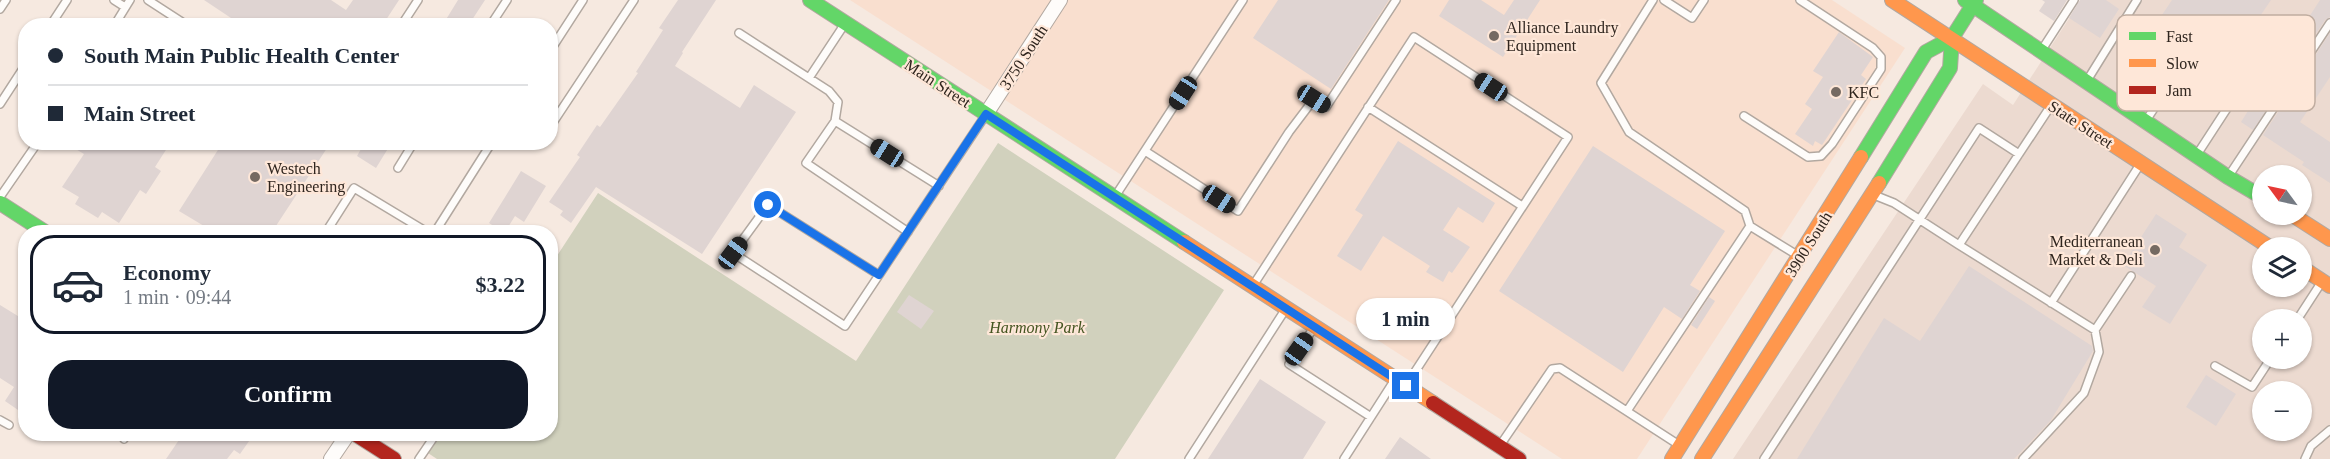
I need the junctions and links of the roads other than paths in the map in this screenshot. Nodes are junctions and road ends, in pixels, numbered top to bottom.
1 (6, 0) edge
2 (67, 0) edge
3 (114, 0) edge
4 (130, 0) edge
5 (148, 0) edge
6 (418, 0) edge
7 (507, 0) edge
8 (583, 0) edge
9 (634, 0) edge
10 (1060, 0) edge
11 (1243, 0) edge
12 (1396, 0) edge
13 (1653, 0) edge
14 (1664, 0) edge
15 (1704, 0) edge
16 (1800, 0) edge
17 (1892, 0) edge
18 (2074, 0) edge
19 (2137, 0) edge
20 (820, 2) edge
21 (1972, 2) edge
22 (126, 7) junction
23 (0, 9) edge
24 (2128, 15) edge
25 (55, 18) edge
26 (119, 18) edge
27 (176, 18) edge
28 (406, 18) edge
29 (495, 18) edge
30 (846, 23) junction
31 (2330, 23) edge
32 (2117, 32) edge
33 (740, 33) dead end
34 (1952, 38) junction
35 (558, 39) edge
36 (2315, 46) edge
37 (2042, 50) junction
38 (18, 76) edge
39 (809, 78) junction
40 (2087, 81) junction
41 (2117, 101) edge
42 (0, 104) edge
43 (2051, 105) junction
44 (1368, 107) junction
45 (2131, 111) edge
46 (2153, 111) edge
47 (2226, 111) edge
48 (2272, 111) edge
49 (986, 114) junction
50 (558, 115) edge
51 (1744, 116) dead end
52 (835, 121) junction
53 (2146, 121) junction
54 (32, 150) edge
55 (409, 150) edge
56 (487, 150) edge
57 (1145, 151) junction
58 (2019, 154) junction
59 (2197, 156) junction
60 (2141, 164) junction
61 (398, 168) dead end
62 (2228, 177) junction
63 (939, 186) junction
64 (2252, 191) edge
65 (1872, 194) junction
66 (0, 197) edge
67 (1115, 197) junction
68 (0, 203) edge
69 (1522, 206) junction
70 (1918, 219) junction
71 (34, 225) edge
72 (331, 225) edge
73 (415, 225) edge
74 (439, 225) edge
75 (2308, 225) edge
76 (1750, 226) junction
77 (908, 232) junction
78 (2254, 237) edge
79 (2330, 239) edge
80 (1959, 245) junction
81 (1800, 257) junction
82 (2312, 274) edge
83 (879, 275) junction
84 (2131, 276) dead end
85 (2326, 283) edge
86 (1252, 286) junction
87 (2050, 303) junction
88 (1287, 308) junction
89 (2306, 309) edge
90 (1315, 326) junction
91 (2095, 330) junction
92 (2215, 366) dead end
93 (2264, 369) edge
94 (1401, 382) junction
95 (1628, 411) junction
96 (1371, 417) junction
97 (0, 420) edge
98 (9, 425) dead end
99 (2330, 430) edge
100 (343, 441) edge
101 (366, 441) edge
102 (431, 441) edge
103 (1499, 446) junction
104 (1681, 446) junction
105 (331, 459) edge
106 (394, 459) edge
107 (418, 459) edge
108 (1189, 459) edge
109 (1344, 459) edge
110 (1519, 459) edge
111 (1672, 459) edge
112 (1702, 459) edge
113 (1764, 459) edge
114 (2023, 459) edge
115 (2305, 459) edge

1 - 23 lane
2 - 25 lane
3 - 22 lane
4 - 22 lane
5 - 27 lane
6 - 28 lane
7 - 29 lane
8 - 35 lane
9 - 50 lane
10 - 49 street, 3750 South
11 - 57 lane
12 - 57 lane
13 - 76 lane
14 - 15 lane
16 - 51 lane
17 - 34 main road, State Street
18 - 37 lane
19 - 24 lane
20 - 30 main road, Main Street
21 - 34 main road, 3900 South
21 - 37 main road
22 - 26 lane
30 - 39 lane
30 - 49 main road, Main Street
31 - 36 lane
32 - 40 lane
33 - 39 lane
34 - 43 main road, State Street
34 - 65 main road, 3900 South
34 - 81 main road, 3900 South
37 - 40 main road
38 - 42 lane
39 - 52 lane
40 - 41 main road
43 - 58 lane
43 - 60 main road, State Street
44 - 69 lane
44 - 69 lane
44 - 86 lane
45 - 53 main road
46 - 53 lane
47 - 59 lane
48 - 62 lane
49 - 63 lane
49 - 67 main road, Main Street
52 - 63 lane
52 - 77 lane
53 - 59 main road
54 - 66 lane
55 - 61 lane
56 - 74 lane
57 - 67 lane
58 - 70 lane
58 - 80 lane
59 - 62 main road
60 - 78 main road, State Street
60 - 87 lane
62 - 64 main road
63 - 77 lane
65 - 70 lane
65 - 112 main road, 3900 South
67 - 86 main road, Main Street
68 - 71 main road
69 - 94 lane
70 - 80 lane
70 - 113 lane
72 - 73 lane
75 - 79 main road
76 - 81 lane
76 - 95 lane
77 - 83 lane
80 - 87 lane
81 - 104 main road, 3900 South
82 - 85 main road
83 - 83 lane
84 - 91 lane
85 - 89 lane
86 - 88 main road, Main Street
87 - 91 lane
88 - 90 main road, Main Street
88 - 108 lane
90 - 94 main road, Main Street
90 - 96 lane
91 - 114 lane
92 - 93 lane
94 - 96 lane
94 - 103 main road, Main Street
95 - 103 lane
95 - 104 lane
96 - 109 lane
97 - 98 lane
99 - 115 lane
100 - 105 street
101 - 106 main road
102 - 107 lane
103 - 110 main road, Main Street
104 - 111 main road, 3900 South

